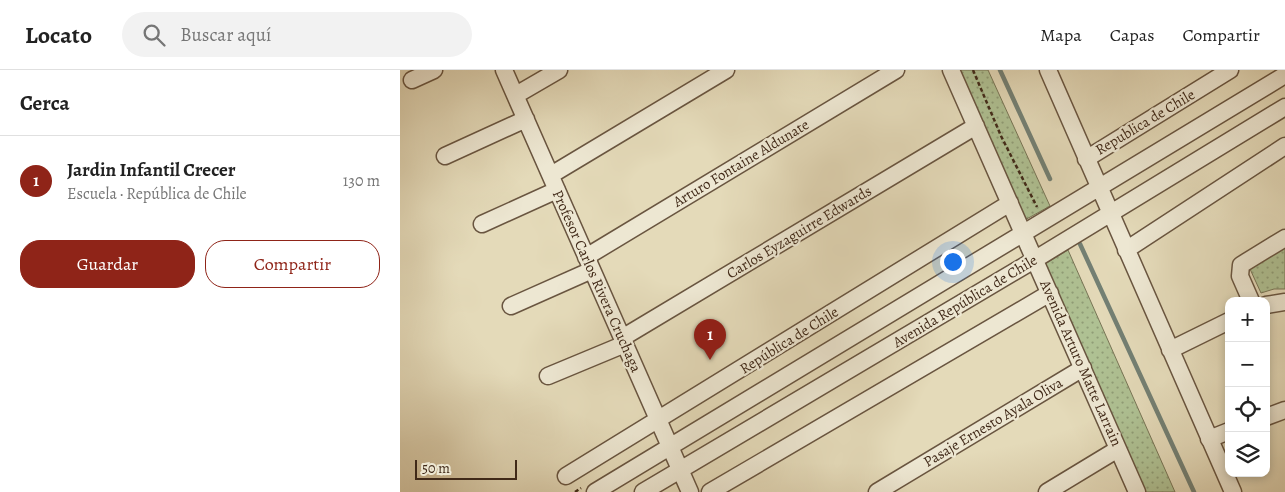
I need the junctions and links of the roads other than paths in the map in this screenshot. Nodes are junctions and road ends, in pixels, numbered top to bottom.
1 (434, 70) edge
2 (504, 70) edge
3 (558, 70) edge
4 (726, 70) edge
5 (896, 70) edge
6 (951, 70) edge
7 (1048, 70) edge
8 (1230, 70) edge
9 (1285, 75) edge
10 (412, 80) dead end
11 (516, 95) junction
12 (1285, 108) edge
13 (526, 119) junction
14 (976, 126) junction
15 (1285, 146) edge
16 (445, 156) dead end
17 (1086, 159) junction
18 (554, 183) junction
19 (1099, 187) junction
20 (1010, 203) junction
21 (1109, 214) junction
22 (482, 224) dead end
23 (1024, 233) junction
24 (1285, 238) edge
25 (1126, 250) junction
26 (1034, 260) junction
27 (589, 263) junction
28 (1050, 293) junction
29 (1250, 297) edge
30 (1285, 302) edge
31 (1270, 304) edge
32 (511, 306) dead end
33 (1225, 323) edge
34 (623, 341) junction
35 (1170, 350) junction
36 (1083, 368) junction
37 (548, 376) dead end
38 (1285, 410) edge
39 (1270, 416) edge
40 (659, 421) junction
41 (1226, 432) edge
42 (1209, 439) junction
43 (670, 447) junction
44 (1118, 449) junction
45 (680, 470) junction
46 (566, 476) dead end
47 (595, 492) edge
48 (643, 492) edge
49 (690, 492) edge
50 (710, 492) edge
51 (877, 492) edge
52 (1047, 492) edge
53 (1137, 492) edge
54 (1233, 492) edge

1 - 10 street
2 - 11 street, Profesor Carlos Rivera Cruchaga
3 - 11 street
4 - 18 street
5 - 27 street, Arturo Fontaine Aldunate
6 - 14 street, Avenida Arturo Matte Larrain
7 - 17 street
8 - 17 street, Republica de Chile
9 - 19 street, Avenida República de Chile
11 - 13 street, Profesor Carlos Rivera Cruchaga
12 - 21 street, Avenida República de Chile
13 - 16 street
13 - 18 street, Profesor Carlos Rivera Cruchaga
14 - 20 street, Avenida Arturo Matte Larrain
14 - 34 street, Carlos Eyzaguirre Edwards
15 - 25 street
17 - 19 street
18 - 22 street
18 - 27 street, Profesor Carlos Rivera Cruchaga
19 - 21 street
19 - 23 street, Avenida República de Chile
20 - 23 street, Avenida Arturo Matte Larrain
20 - 40 street, República de Chile
21 - 25 street
21 - 26 street, Avenida República de Chile
23 - 26 street, Avenida Arturo Matte Larrain
23 - 43 street, Avenida República de Chile
24 - 29 street
25 - 35 street
26 - 28 street, Avenida Arturo Matte Larrain
26 - 45 street, Avenida República de Chile
27 - 32 street, Arturo Fontaine Aldunate
27 - 34 street, Profesor Carlos Rivera Cruchaga
28 - 36 street, Avenida Arturo Matte Larrain
28 - 50 street
30 - 31 street
33 - 35 street
34 - 37 street, Carlos Eyzaguirre Edwards
34 - 40 street, Profesor Carlos Rivera Cruchaga
35 - 42 street
36 - 44 street, Avenida Arturo Matte Larrain
36 - 51 street, Pasaje Ernesto Ayala Oliva
38 - 39 street
40 - 43 street, Profesor Carlos Rivera Cruchaga
40 - 46 street, República de Chile
41 - 42 street
42 - 54 street
43 - 45 street, Profesor Carlos Rivera Cruchaga
43 - 47 street, Avenida República de Chile
44 - 52 street
44 - 53 street, Avenida Arturo Matte Larrain
45 - 48 street, Avenida República de Chile
45 - 49 street, Profesor Carlos Rivera Cruchaga

